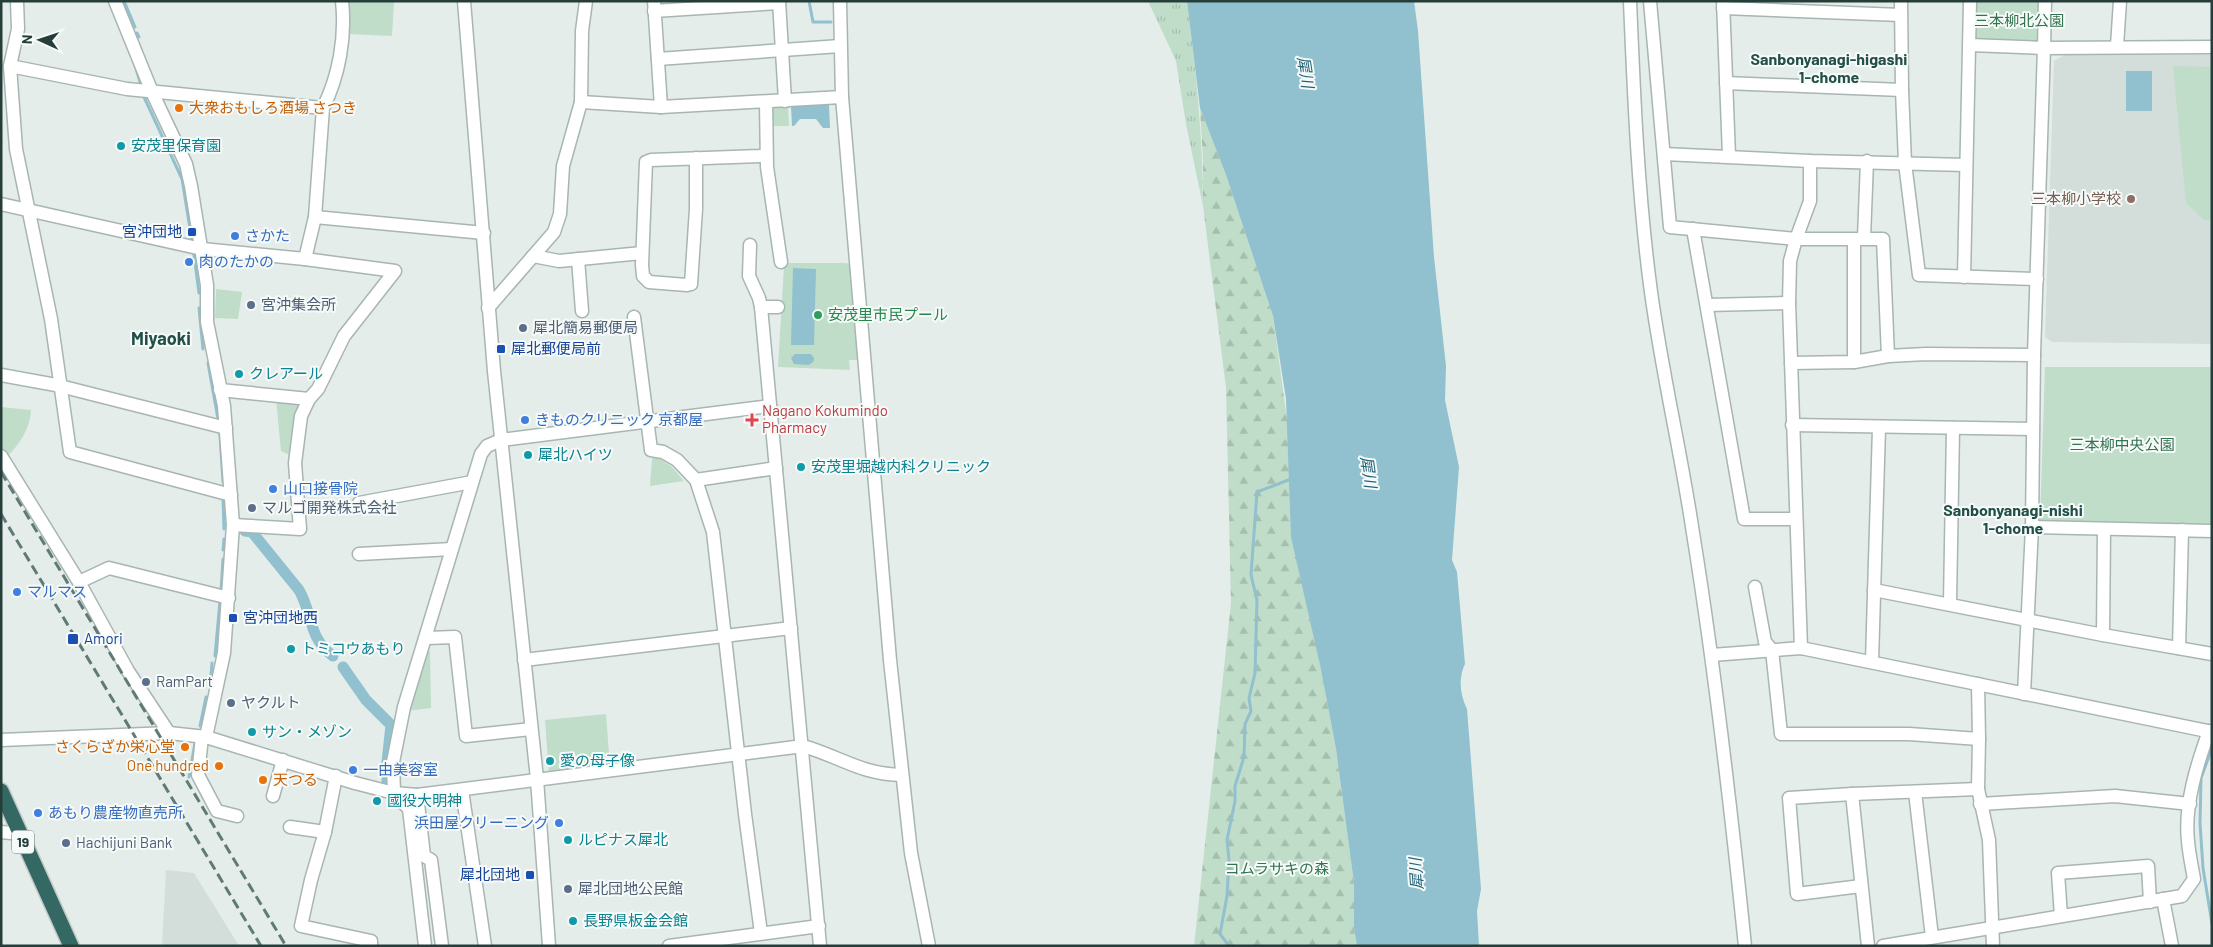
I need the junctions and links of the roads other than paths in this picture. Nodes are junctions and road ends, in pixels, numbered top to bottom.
1 (17, 1) edge
2 (115, 1) edge
3 (342, 1) edge
4 (464, 1) edge
5 (586, 1) edge
6 (840, 1) edge
7 (1630, 1) edge
8 (1650, 1) edge
9 (1901, 1) edge
10 (1970, 1) edge
11 (2045, 1) edge
12 (2120, 1) edge
13 (779, 2) edge
14 (1723, 4) edge
15 (654, 6) edge
16 (1901, 15) junction
17 (1970, 45) junction
18 (840, 46) junction
19 (2118, 46) junction
20 (2212, 47) edge
21 (2044, 48) junction
22 (783, 51) junction
23 (658, 59) junction
24 (10, 66) junction
25 (1726, 83) junction
26 (1902, 90) junction
27 (152, 92) junction
28 (842, 97) junction
29 (785, 101) junction
30 (581, 102) junction
31 (766, 102) junction
32 (661, 107) junction
33 (323, 108) junction
34 (1664, 154) junction
35 (766, 155) junction
36 (1729, 156) junction
37 (696, 158) junction
38 (1810, 161) junction
39 (1868, 161) junction
40 (1905, 164) junction
41 (1966, 165) junction
42 (1, 204) edge
43 (30, 212) junction
44 (315, 217) junction
45 (1693, 229) junction
46 (484, 233) junction
47 (1796, 239) junction
48 (1859, 239) junction
49 (750, 245) dead end
50 (202, 249) junction
51 (642, 253) junction
52 (533, 256) junction
53 (305, 259) junction
54 (578, 260) junction
55 (781, 262) dead end
56 (1964, 277) junction
57 (2037, 279) junction
58 (1789, 303) junction
59 (1707, 305) junction
60 (778, 307) dead end
61 (488, 308) junction
62 (760, 308) junction
63 (582, 311) dead end
64 (634, 317) dead end
65 (2034, 354) junction
66 (1888, 356) junction
67 (1854, 362) junction
68 (1791, 363) junction
69 (1, 375) edge
70 (62, 387) junction
71 (220, 390) junction
72 (309, 398) junction
73 (770, 406) junction
74 (648, 421) junction
75 (1792, 425) junction
76 (226, 428) junction
77 (1879, 428) junction
78 (1954, 428) junction
79 (2033, 429) junction
80 (501, 440) junction
81 (1, 456) edge
82 (776, 468) junction
83 (696, 480) junction
84 (472, 482) junction
85 (232, 495) junction
86 (358, 503) dead end
87 (1796, 519) junction
88 (234, 525) junction
89 (2032, 527) junction
90 (2104, 529) junction
91 (2182, 530) junction
92 (2212, 531) edge
93 (452, 550) junction
94 (359, 554) dead end
95 (79, 582) junction
96 (1755, 587) dead end
97 (1874, 590) junction
98 (229, 598) junction
99 (1950, 604) junction
100 (2027, 621) junction
101 (791, 628) junction
102 (2103, 635) junction
103 (725, 637) junction
104 (426, 638) junction
105 (1800, 648) junction
106 (2179, 648) junction
107 (1772, 650) junction
108 (2212, 654) edge
109 (1712, 655) junction
110 (524, 660) junction
111 (1872, 661) junction
112 (1978, 684) junction
113 (2024, 694) junction
114 (531, 729) junction
115 (2210, 732) edge
116 (169, 733) junction
117 (204, 737) junction
118 (1979, 739) junction
119 (1, 740) edge
120 (803, 746) junction
121 (738, 754) junction
122 (283, 760) junction
123 (902, 774) junction
124 (336, 776) junction
125 (537, 779) junction
126 (1978, 789) junction
127 (462, 790) junction
128 (1, 791) edge
129 (1916, 792) junction
130 (394, 793) junction
131 (416, 794) junction
132 (1852, 794) junction
133 (274, 796) dead end
134 (1980, 804) junction
135 (2190, 804) junction
136 (237, 816) dead end
137 (290, 828) dead end
138 (18, 829) junction
139 (1, 832) edge
140 (325, 832) junction
141 (1861, 886) junction
142 (2163, 899) junction
143 (2150, 902) junction
144 (2061, 916) junction
145 (819, 926) junction
146 (1993, 926) junction
147 (761, 933) junction
148 (1932, 937) junction
149 (71, 946) edge
150 (371, 946) edge
151 (425, 946) edge
152 (442, 946) edge
153 (485, 946) edge
154 (549, 946) edge
155 (669, 946) edge
156 (820, 946) edge
157 (929, 946) edge
158 (1745, 946) edge
159 (1868, 946) edge
160 (1883, 946) edge
161 (1993, 946) edge
162 (2172, 946) edge

1 - 24 street
2 - 27 street
3 - 33 street
4 - 46 street
5 - 30 street
6 - 18 street
7 - 109 street
8 - 34 street
9 - 16 street
10 - 17 street
11 - 21 street
12 - 19 street
13 - 15 street
13 - 22 street
14 - 16 street
14 - 25 street
15 - 23 street
16 - 26 street
17 - 21 street
17 - 41 street
18 - 22 street
18 - 28 street
19 - 20 street
19 - 21 street
21 - 57 street
22 - 23 street
22 - 29 street
23 - 32 street
24 - 27 street
24 - 43 street
25 - 26 street
25 - 36 street
26 - 40 street
27 - 33 street
27 - 50 street
28 - 29 street
28 - 123 street
29 - 31 street
30 - 32 street
30 - 52 street
31 - 32 street
31 - 35 street
33 - 44 street
34 - 36 street
34 - 45 street
35 - 37 street
35 - 55 street
36 - 38 street
37 - 51 street
37 - 51 street
38 - 39 street
38 - 47 street
39 - 40 street
39 - 48 street
40 - 41 street
40 - 56 street
41 - 56 street
42 - 43 street
43 - 50 street
43 - 70 street
44 - 46 street
44 - 53 street
45 - 47 street
45 - 59 street
46 - 61 street
47 - 48 street
47 - 58 street
48 - 66 street
48 - 67 street
49 - 62 street
50 - 53 street
50 - 71 street
51 - 54 street
52 - 54 street
52 - 61 street
53 - 72 street
54 - 63 street
56 - 57 street
57 - 65 street
58 - 59 street
58 - 68 street
59 - 87 street
60 - 62 street
61 - 80 street
62 - 73 street
64 - 74 street
65 - 66 street
65 - 79 street
66 - 67 street
67 - 68 street
68 - 75 street
69 - 70 street
70 - 76 street
70 - 85 street
71 - 72 street
71 - 76 street
72 - 88 street
73 - 74 street
73 - 82 street
74 - 80 street
74 - 83 street
75 - 77 street
75 - 87 street
76 - 85 street
77 - 78 street
77 - 97 street
78 - 79 street
78 - 99 street
79 - 89 street
80 - 84 street
80 - 110 street
81 - 95 street
82 - 83 street
82 - 101 street
83 - 103 street
84 - 86 street
84 - 93 street
85 - 88 street
87 - 105 street
88 - 98 street
89 - 90 street
89 - 100 street
90 - 91 street
90 - 102 street
91 - 92 street
91 - 106 street
93 - 94 street
93 - 104 street
95 - 98 street
95 - 116 street
96 - 107 street
97 - 99 street
97 - 111 street
98 - 117 street
99 - 100 street
100 - 102 street
100 - 113 street
101 - 103 street
101 - 120 street
102 - 106 street
103 - 110 street
103 - 121 street
104 - 114 street
104 - 130 street
105 - 107 street
105 - 111 street
106 - 108 street
107 - 109 street
107 - 118 street
109 - 158 street
110 - 114 street
111 - 112 street
112 - 113 street
112 - 118 street
113 - 115 street
114 - 125 street
115 - 135 street
116 - 117 street
116 - 119 street
117 - 122 street
117 - 136 street
118 - 126 street
120 - 121 street
120 - 123 street
120 - 145 street
121 - 125 street
121 - 147 street
122 - 124 street
122 - 133 street
123 - 157 street
124 - 130 street
124 - 140 street
125 - 127 street
125 - 154 street
126 - 129 street
126 - 134 street
127 - 131 street
127 - 153 street
128 - 138 highway, 19
129 - 132 street
129 - 148 street
130 - 131 street
130 - 151 street
131 - 152 street
132 - 141 street
132 - 141 street
134 - 135 street
134 - 146 street
135 - 142 street
137 - 140 street
138 - 139 street
138 - 149 highway, 19
140 - 150 street
141 - 159 street
142 - 143 street
142 - 162 street
143 - 144 street
143 - 144 street
144 - 146 street
145 - 147 street
145 - 156 street
146 - 148 street
146 - 161 street
147 - 155 street
148 - 160 street

